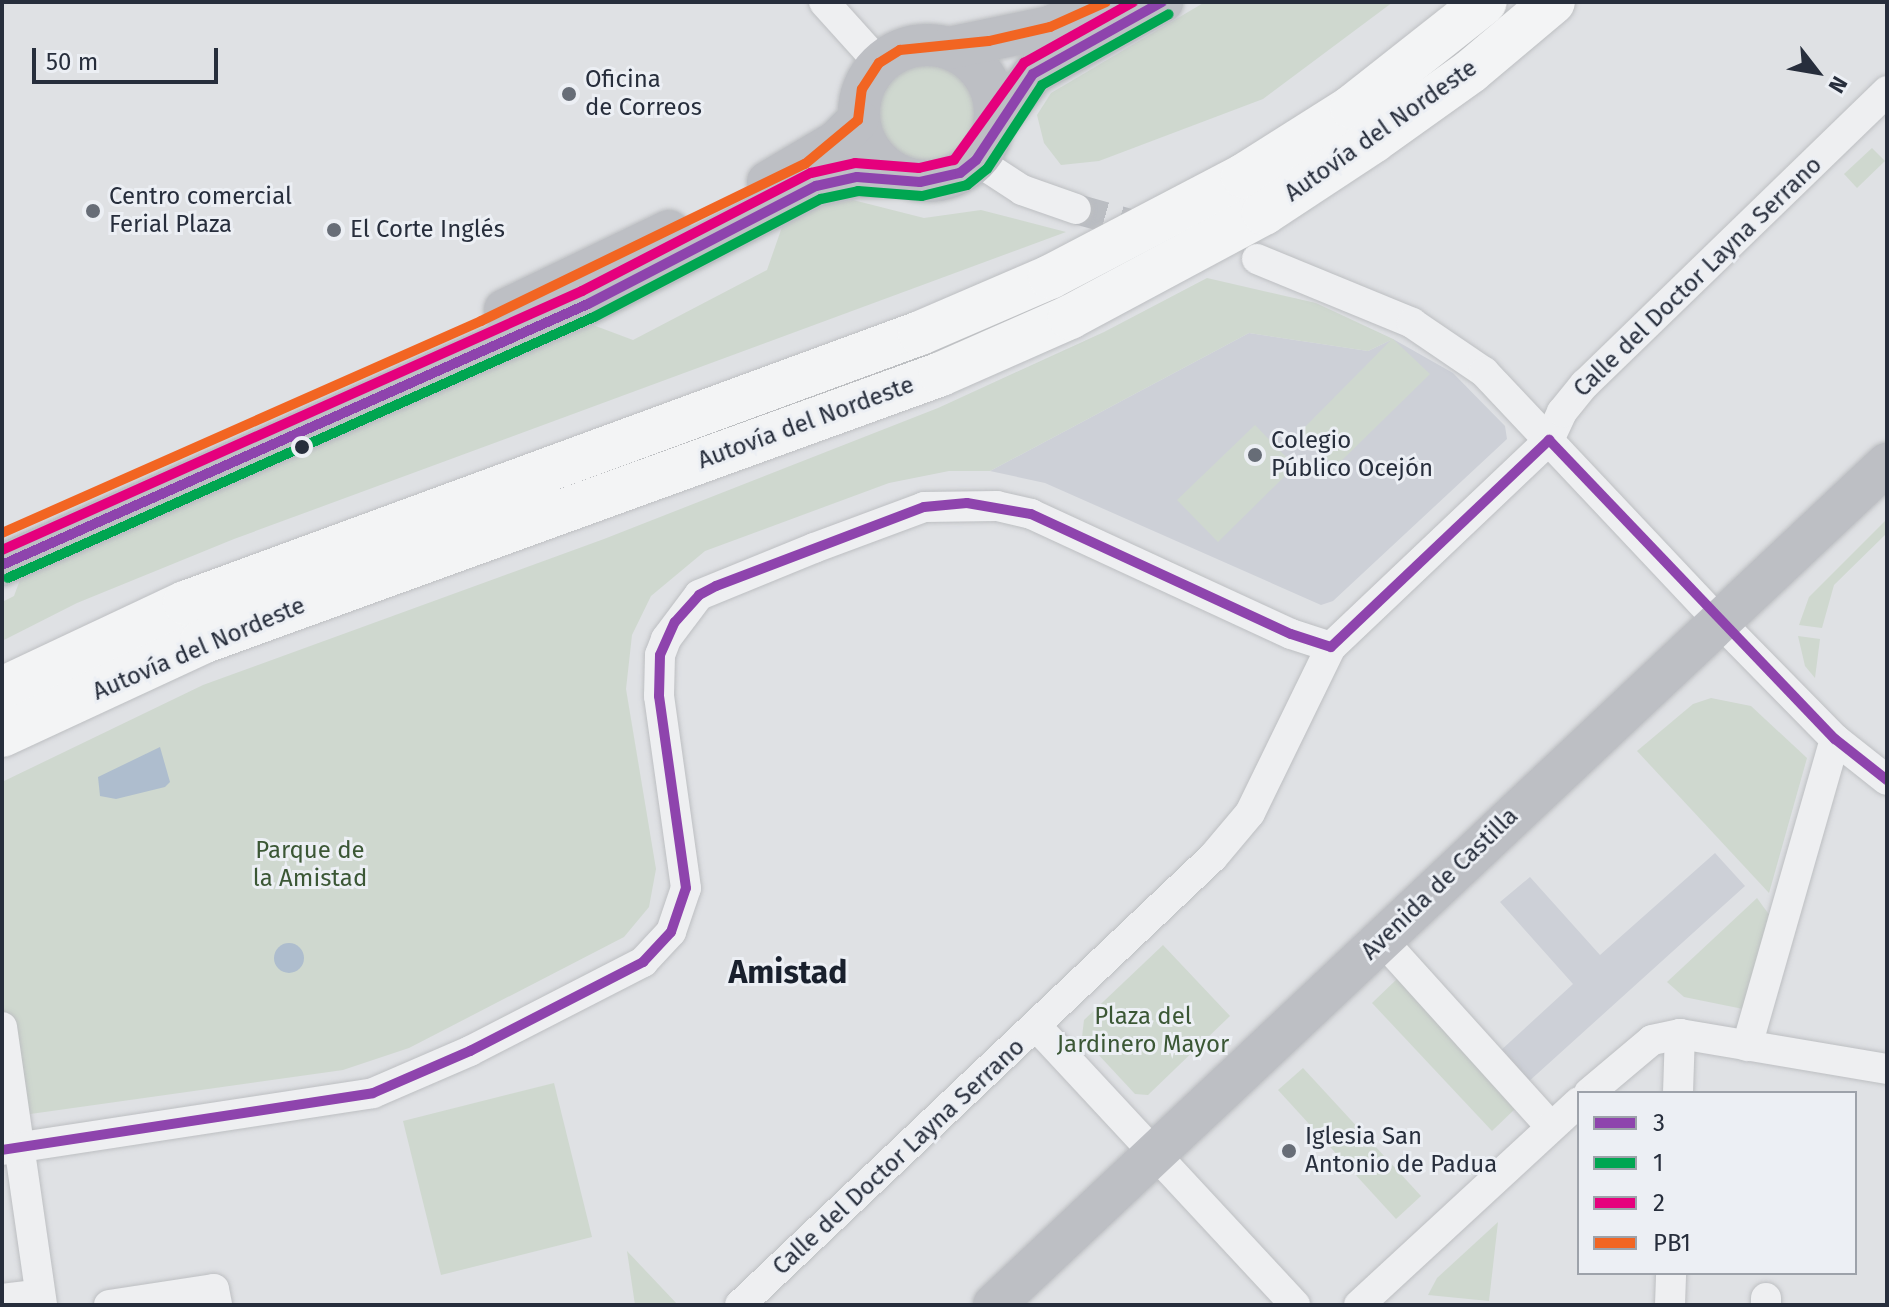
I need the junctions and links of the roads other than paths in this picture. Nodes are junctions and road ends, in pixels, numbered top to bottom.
1 (824, 2) edge
2 (1106, 2) edge
3 (1162, 2) edge
4 (1485, 2) edge
5 (1553, 2) edge
6 (949, 48) junction
7 (879, 63) junction
8 (1887, 91) edge
9 (858, 120) junction
10 (985, 143) junction
11 (900, 177) junction
12 (1076, 209) tunnel mouth
13 (1257, 259) dead end
14 (1549, 440) junction
15 (1887, 464) edge
16 (2, 533) edge
17 (2, 565) edge
18 (1719, 621) junction
19 (1331, 647) junction
20 (2, 689) edge
21 (79, 699) junction
22 (2, 735) edge
23 (1835, 739) junction
24 (2, 746) edge
25 (1887, 780) edge
26 (1383, 941) junction
27 (2, 1027) edge
28 (1037, 1027) junction
29 (1680, 1034) junction
30 (1747, 1046) junction
31 (1887, 1069) edge
32 (1591, 1091) edge
33 (1678, 1091) edge
34 (1577, 1104) edge
35 (1550, 1126) junction
36 (10, 1149) edge
37 (1155, 1152) junction
38 (1671, 1275) edge
39 (2, 1299) edge
40 (41, 1300) edge
41 (109, 1305) edge
42 (217, 1305) edge
43 (740, 1305) edge
44 (994, 1305) edge
45 (1295, 1305) edge
46 (1359, 1305) edge
47 (1670, 1305) edge

1 - 7 street
2 - 6 street
3 - 10 street
4 - 20 highway, Autovía del Nordeste
5 - 21 highway, Autovía del Nordeste
6 - 7 street
6 - 10 street
7 - 9 street
8 - 14 street, Calle del Doctor Layna Serrano
9 - 11 street
9 - 16 street
10 - 11 street
10 - 12 street
11 - 17 street
13 - 14 street
14 - 18 street
14 - 19 street, Calle del Doctor Layna Serrano
15 - 18 street, Avenida de Castilla
18 - 23 street
18 - 26 street, Avenida de Castilla
19 - 28 street, Calle del Doctor Layna Serrano
19 - 36 street
21 - 22 highway, Autovía del Nordeste
21 - 24 highway
23 - 25 street
23 - 30 street
26 - 35 street
26 - 37 street, Avenida de Castilla
27 - 36 street
28 - 37 street
28 - 43 street, Calle del Doctor Layna Serrano
29 - 30 street
29 - 32 street
29 - 33 street
30 - 31 street
34 - 35 street
35 - 46 street
36 - 40 street
37 - 44 street, Avenida de Castilla
37 - 45 street
38 - 47 street
39 - 40 street
41 - 42 street

